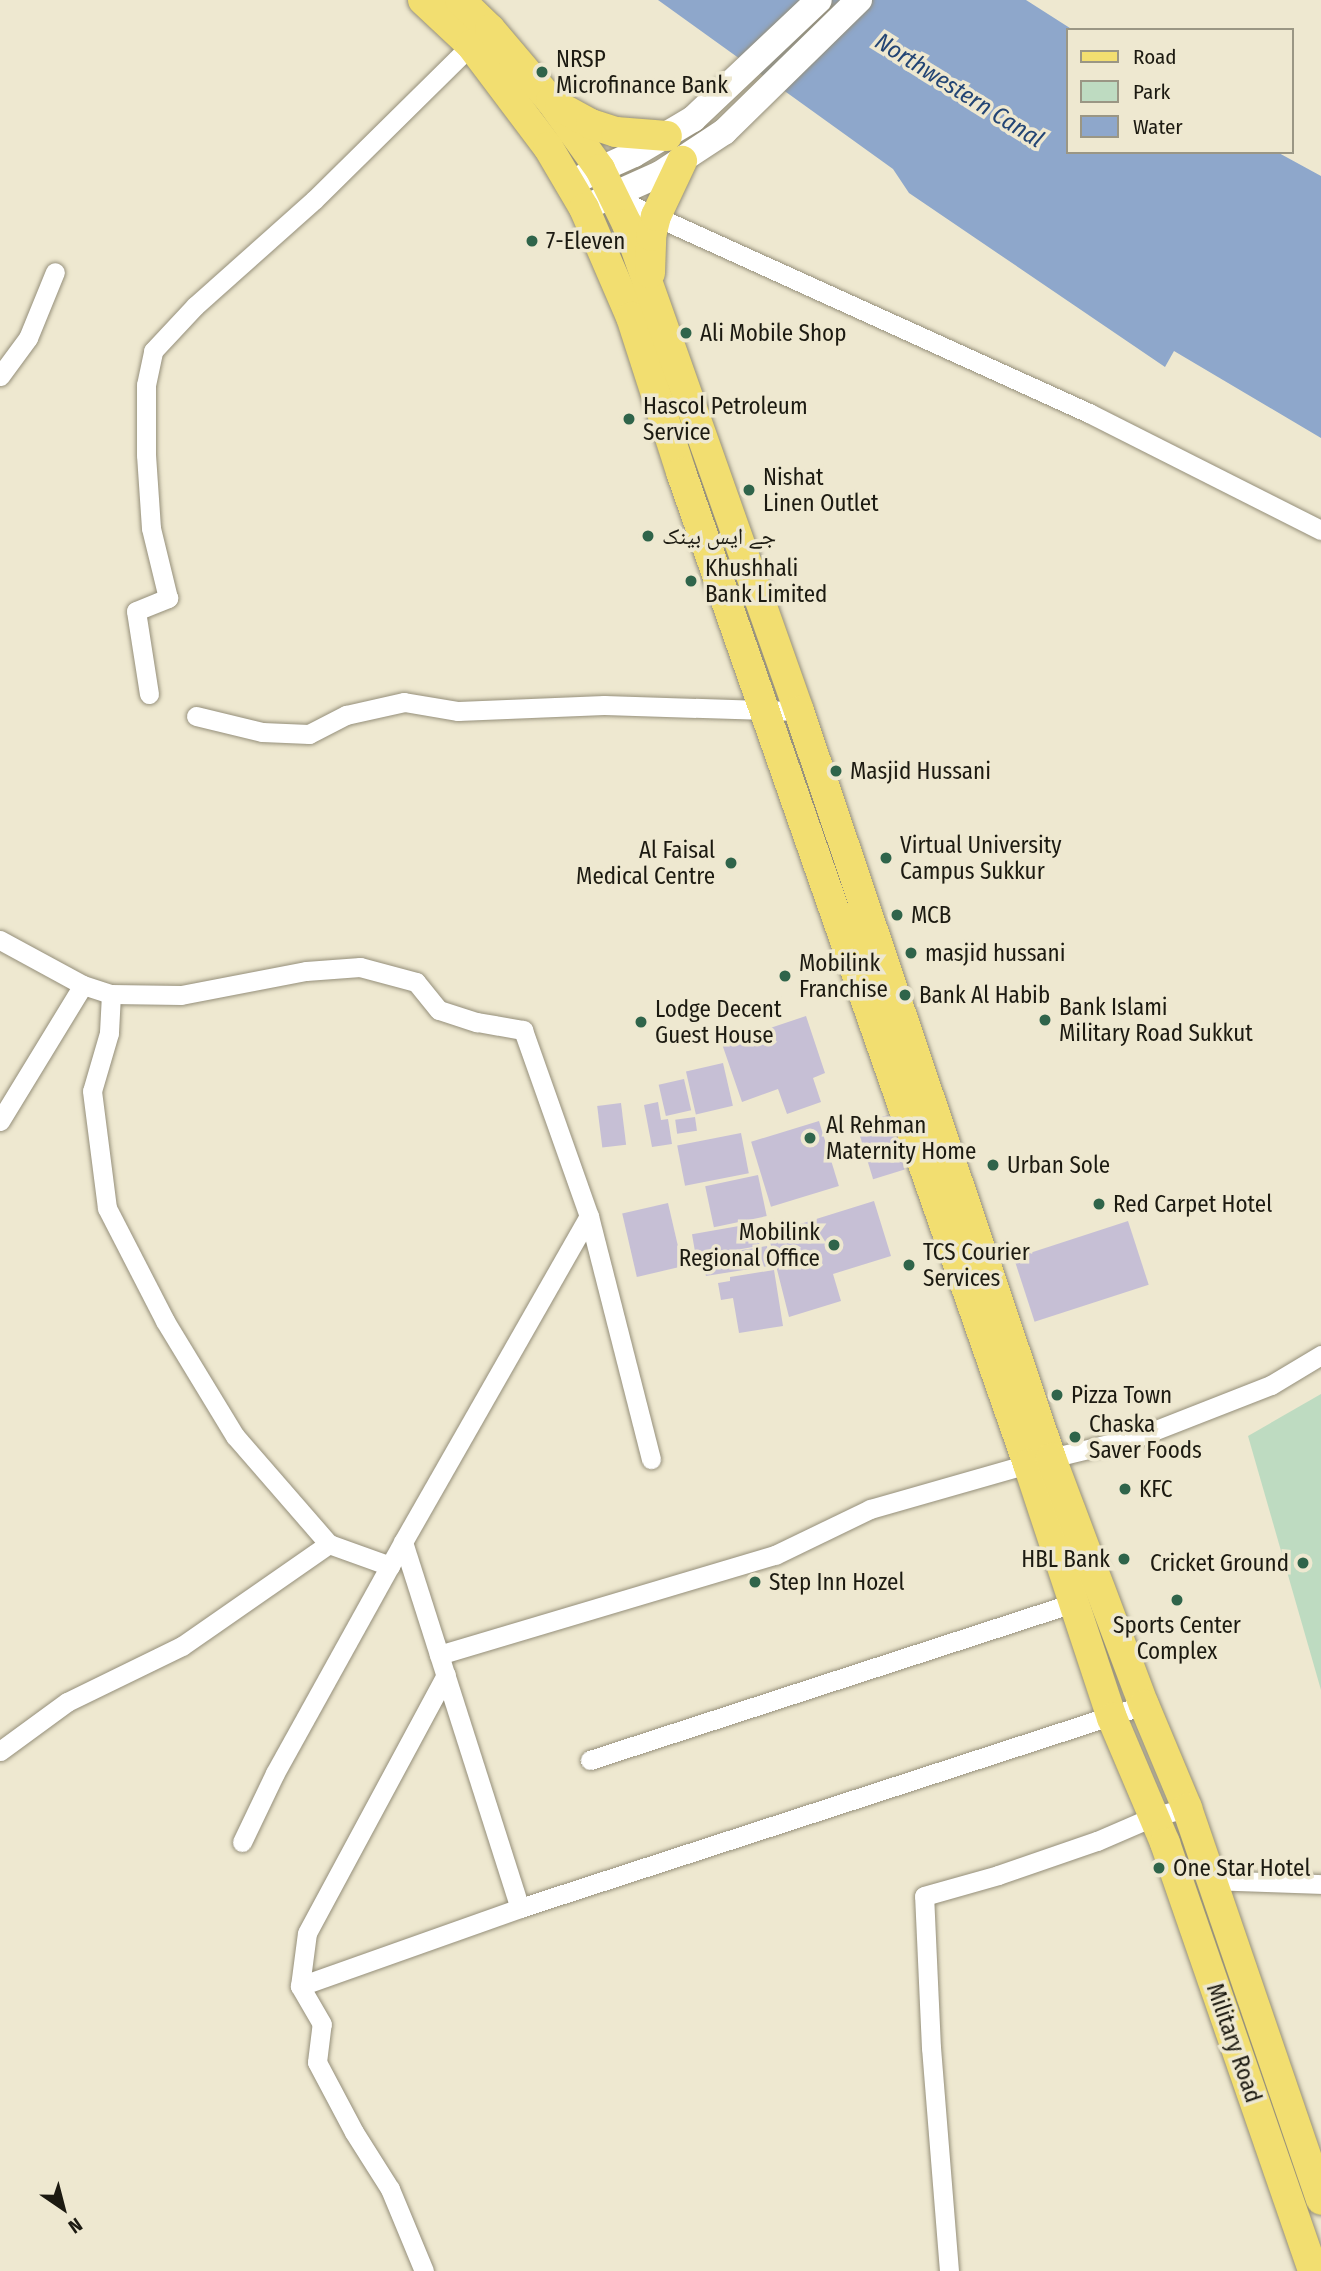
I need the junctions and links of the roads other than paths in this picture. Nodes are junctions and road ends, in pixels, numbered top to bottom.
1 (423, 0) edge
2 (460, 0) edge
3 (819, 0) edge
4 (859, 0) edge
5 (471, 46) junction
6 (551, 101) junction
7 (675, 149) junction
8 (600, 169) junction
9 (577, 195) junction
10 (613, 197) junction
11 (656, 216) junction
12 (55, 272) dead end
13 (651, 289) junction
14 (0, 376) edge
15 (1321, 530) edge
16 (149, 694) dead end
17 (766, 710) junction
18 (799, 711) junction
19 (196, 716) dead end
20 (0, 940) edge
21 (83, 985) junction
22 (111, 995) junction
23 (0, 1121) edge
24 (589, 1216) junction
25 (1321, 1355) edge
26 (651, 1459) dead end
27 (1040, 1461) junction
28 (403, 1542) junction
29 (329, 1544) junction
30 (390, 1566) junction
31 (1073, 1603) junction
32 (439, 1655) junction
33 (446, 1675) junction
34 (1144, 1705) junction
35 (1112, 1718) junction
36 (0, 1751) edge
37 (590, 1760) dead end
38 (1187, 1808) junction
39 (1155, 1816) junction
40 (242, 1842) dead end
41 (1211, 1880) junction
42 (1321, 1884) edge
43 (520, 1908) junction
44 (300, 1986) junction
45 (1321, 2200) edge
46 (948, 2270) edge
47 (424, 2271) edge
48 (1313, 2271) edge

1 - 5 main road
2 - 6 main road
3 - 7 main road
4 - 7 main road
5 - 9 main road
5 - 16 street
6 - 7 main road
6 - 8 main road
7 - 8 main road
7 - 10 main road
7 - 11 main road
8 - 9 main road
8 - 10 main road
9 - 10 main road
9 - 17 main road
10 - 11 street
10 - 13 main road
11 - 13 main road
11 - 15 street
12 - 14 street
13 - 18 main road
17 - 18 street
17 - 19 street
17 - 27 main road
18 - 27 main road
20 - 21 street
21 - 22 street
21 - 23 street
22 - 24 street
22 - 29 street
24 - 26 street
24 - 28 street
25 - 27 street
27 - 31 main road, Military Road
27 - 32 street
27 - 34 main road, Military Road
28 - 30 street
28 - 32 street
29 - 30 street
29 - 36 street
30 - 40 street
31 - 35 main road, Military Road
31 - 37 street
32 - 33 street
33 - 43 street
33 - 44 street
34 - 35 street
34 - 38 main road, Military Road
35 - 39 main road, Military Road
35 - 43 street
38 - 39 street
38 - 41 main road, Military Road
39 - 46 street
39 - 48 main road, Military Road
41 - 42 street
41 - 45 main road, Military Road
43 - 44 street
44 - 47 street

